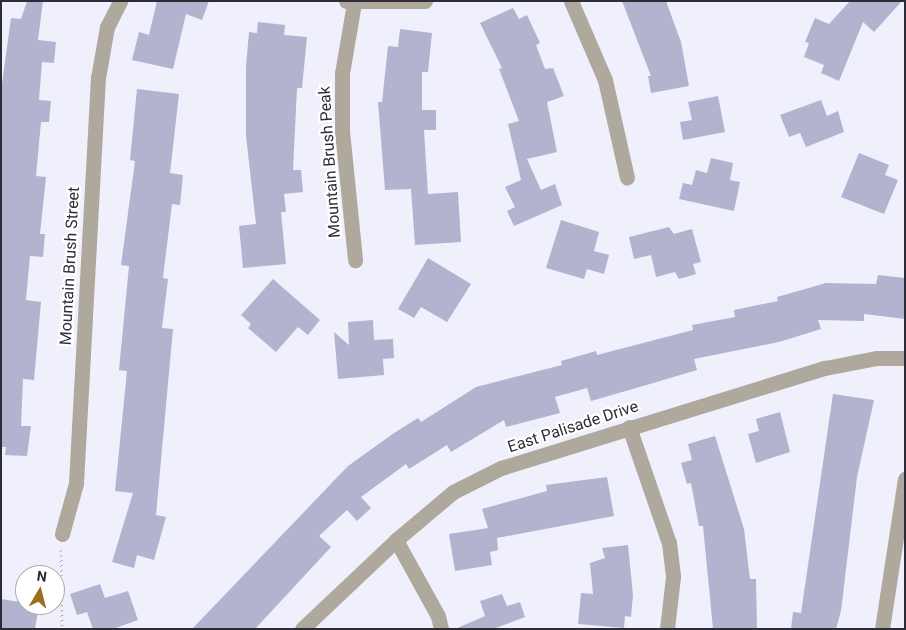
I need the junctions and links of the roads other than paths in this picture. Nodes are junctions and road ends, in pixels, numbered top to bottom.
1 (120, 1) edge
2 (425, 1) edge
3 (570, 1) edge
4 (350, 2) edge
5 (627, 178) dead end
6 (355, 260) dead end
7 (905, 358) edge
8 (629, 427) junction
9 (905, 479) edge
10 (62, 534) road end
11 (396, 540) junction
12 (302, 629) edge
13 (441, 629) edge
14 (667, 629) edge
15 (882, 629) edge

1 - 10 street, Mountain Brush Street
2 - 4 street
3 - 5 street
4 - 6 street, Mountain Brush Peak
7 - 8 street, East Palisade Drive
8 - 11 street, East Palisade Drive
8 - 14 street
9 - 15 street
11 - 12 street, East Palisade Drive
11 - 13 street

